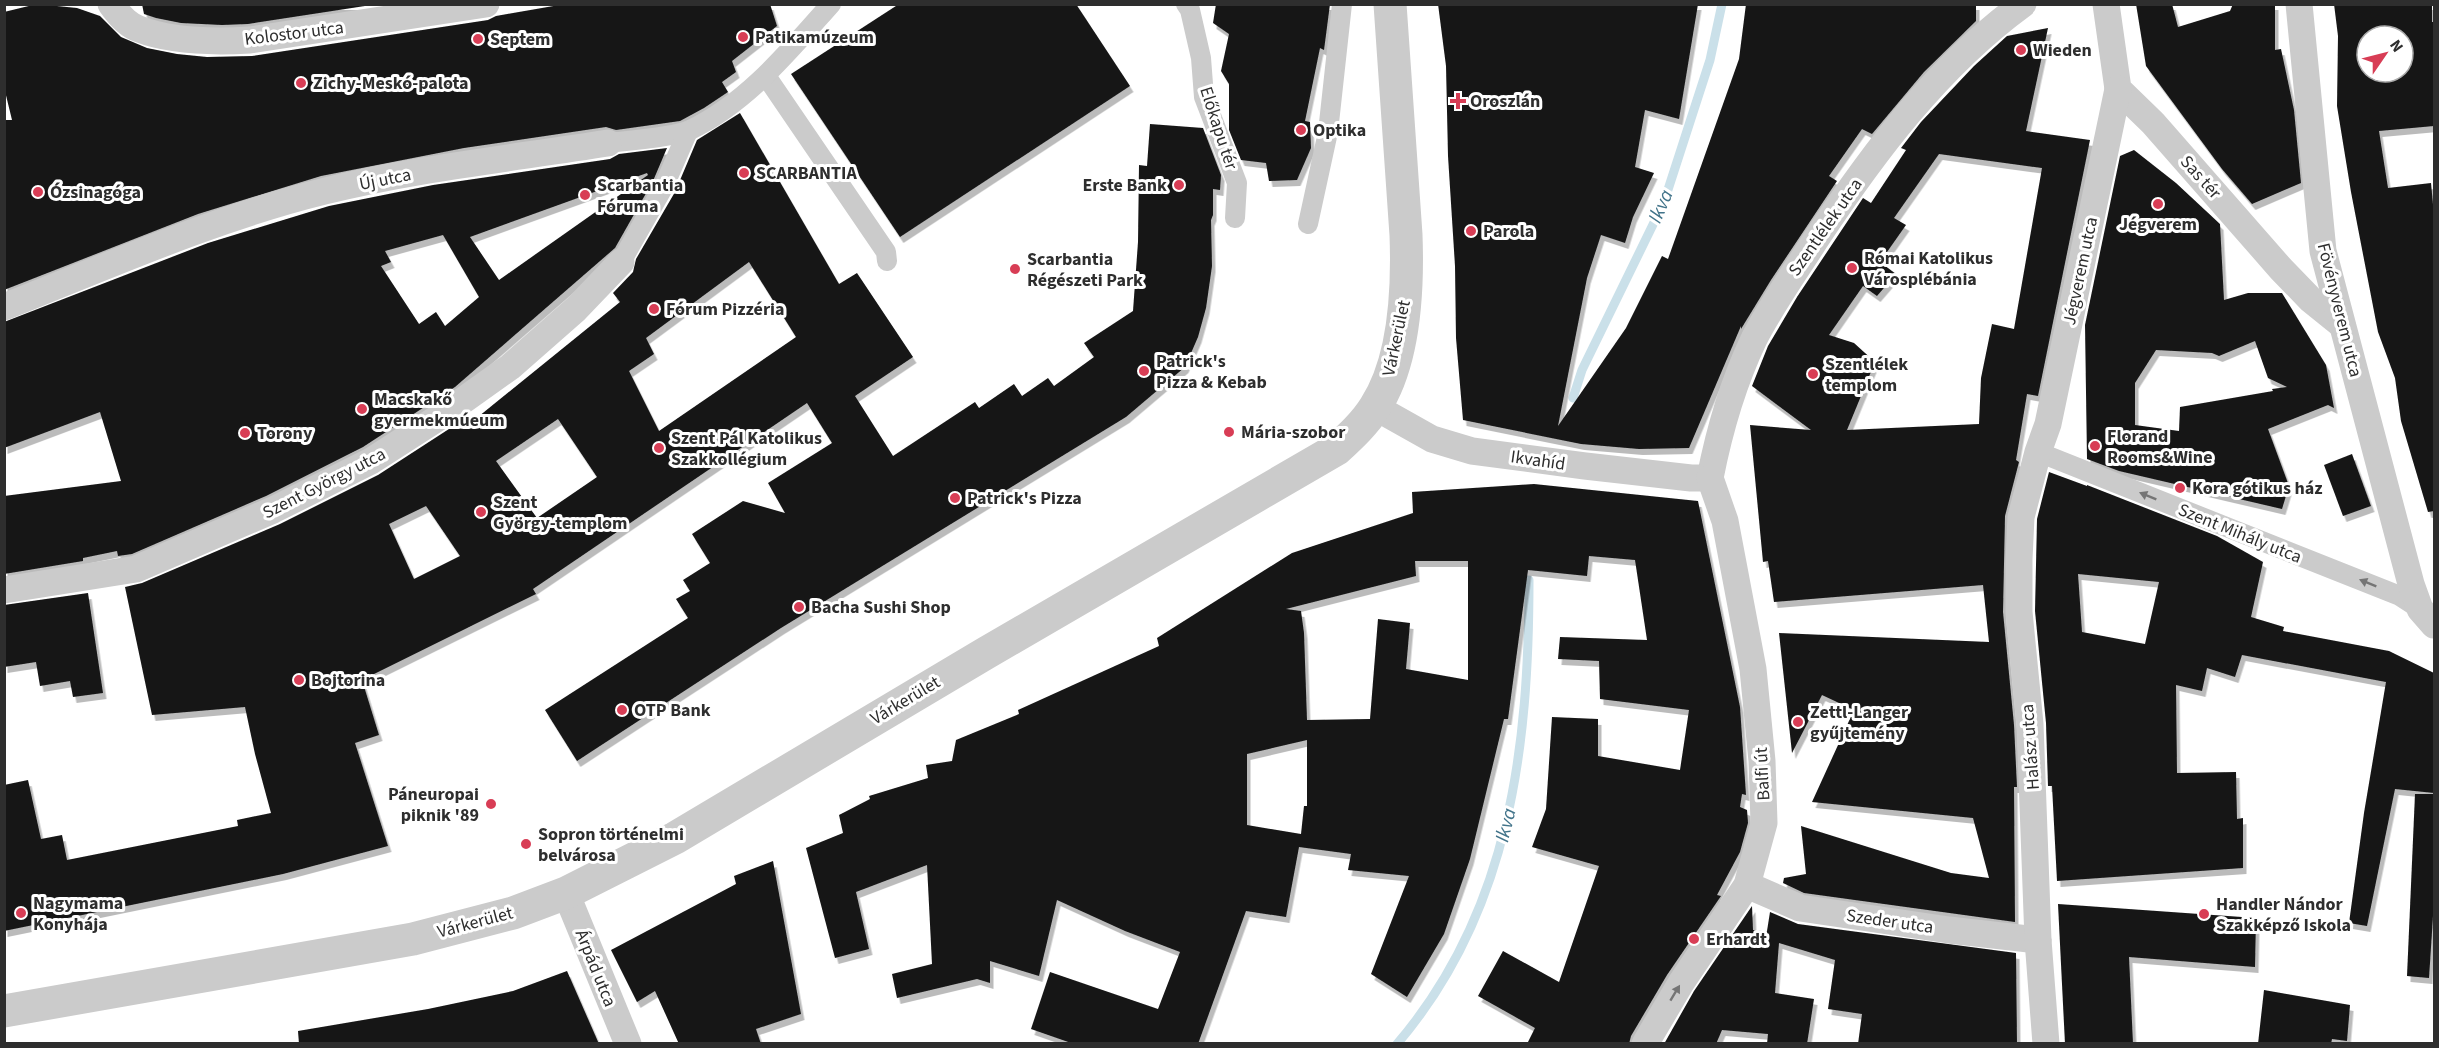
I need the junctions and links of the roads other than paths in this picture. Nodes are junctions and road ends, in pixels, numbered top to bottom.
1 (111, 4) edge
2 (486, 4) edge
3 (831, 4) edge
4 (1186, 4) edge
5 (1342, 4) edge
6 (1390, 4) edge
7 (2106, 4) edge
8 (2299, 4) edge
9 (2010, 8) edge
10 (766, 76) junction
11 (2118, 89) junction
12 (688, 131) junction
13 (608, 143) joint
14 (1235, 218) dead end
15 (1308, 224) dead end
16 (2323, 251) junction
17 (886, 261) dead end
18 (621, 262) joint
19 (2281, 269) junction
20 (4, 307) edge
21 (2342, 325) junction
22 (1376, 407) junction
23 (2038, 452) junction
24 (1710, 478) junction
25 (4, 590) edge
26 (2427, 617) edge
27 (1747, 885) junction
28 (566, 893) junction
29 (2038, 940) junction
30 (4, 1011) edge
31 (628, 1044) edge
32 (1645, 1044) edge
33 (2046, 1044) edge

1 - 2 street, Kolostor utca
3 - 10 street, Új utca
4 - 14 street, Előkapu tér
5 - 15 street
6 - 22 street, Várkerület
7 - 11 street
8 - 16 street, Fövényverem utca
9 - 24 street, Szentlélek utca
10 - 12 street, Új utca
10 - 17 street
11 - 19 street, Sas tér
11 - 23 street, Jégverem utca
12 - 13 street, Új utca
12 - 18 street, Szent György utca
13 - 20 street, Új utca
16 - 19 street
16 - 21 street, Fövényverem utca
18 - 25 street, Szent György utca
19 - 21 street, Sas tér
21 - 26 street, Fövényverem utca
22 - 24 street, Ikvahíd
22 - 28 street, Várkerület
26 -> 23 street, Szent Mihály utca
23 - 29 street, Halász utca
24 - 27 street, Balfi út
27 - 29 street, Szeder utca
32 -> 27 street, Balfi út
28 - 30 street, Várkerület
28 - 31 street, Árpád utca
29 - 33 street, Halász utca

